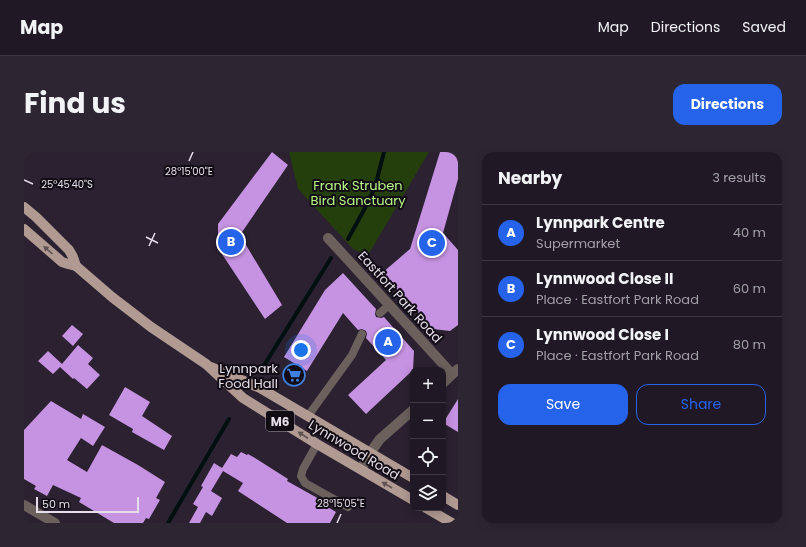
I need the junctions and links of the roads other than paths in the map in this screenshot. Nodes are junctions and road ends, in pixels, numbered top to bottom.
1 (24, 207) edge
2 (24, 229) edge
3 (328, 238) dead end
4 (76, 266) junction
5 (388, 305) junction
6 (380, 313) dead end
7 (362, 334) dead end
8 (206, 364) junction
9 (455, 371) edge
10 (446, 380) edge
11 (410, 413) edge
12 (308, 416) junction
13 (316, 444) junction
14 (370, 453) junction
15 (360, 469) junction
16 (410, 476) edge
17 (410, 498) edge
18 (446, 498) edge
19 (24, 505) edge
20 (458, 505) edge
21 (348, 507) dead end
22 (431, 511) edge
23 (55, 523) edge
24 (452, 523) edge

1 - 4 main road, Lynnwood Road / M6
4 -> 2 main road, Lynnwood Road / M6
3 - 5 street, Eastfort Park Road
4 - 8 main road, Lynnwood Road / M6
5 - 6 lane
5 - 9 street, Eastfort Park Road
7 - 12 lane
8 - 12 main road, Lynnwood Road / M6
13 -> 8 main road, Lynnwood Road / M6
9 - 10 street
11 - 14 street
12 - 14 main road, Lynnwood Road / M6
13 - 15 main road, Lynnwood Road / M6
13 - 21 lane
14 - 15 street
14 - 16 main road, Lynnwood Road / M6
17 -> 15 main road, Lynnwood Road / M6
18 - 20 main road
19 - 23 street
22 - 24 main road

